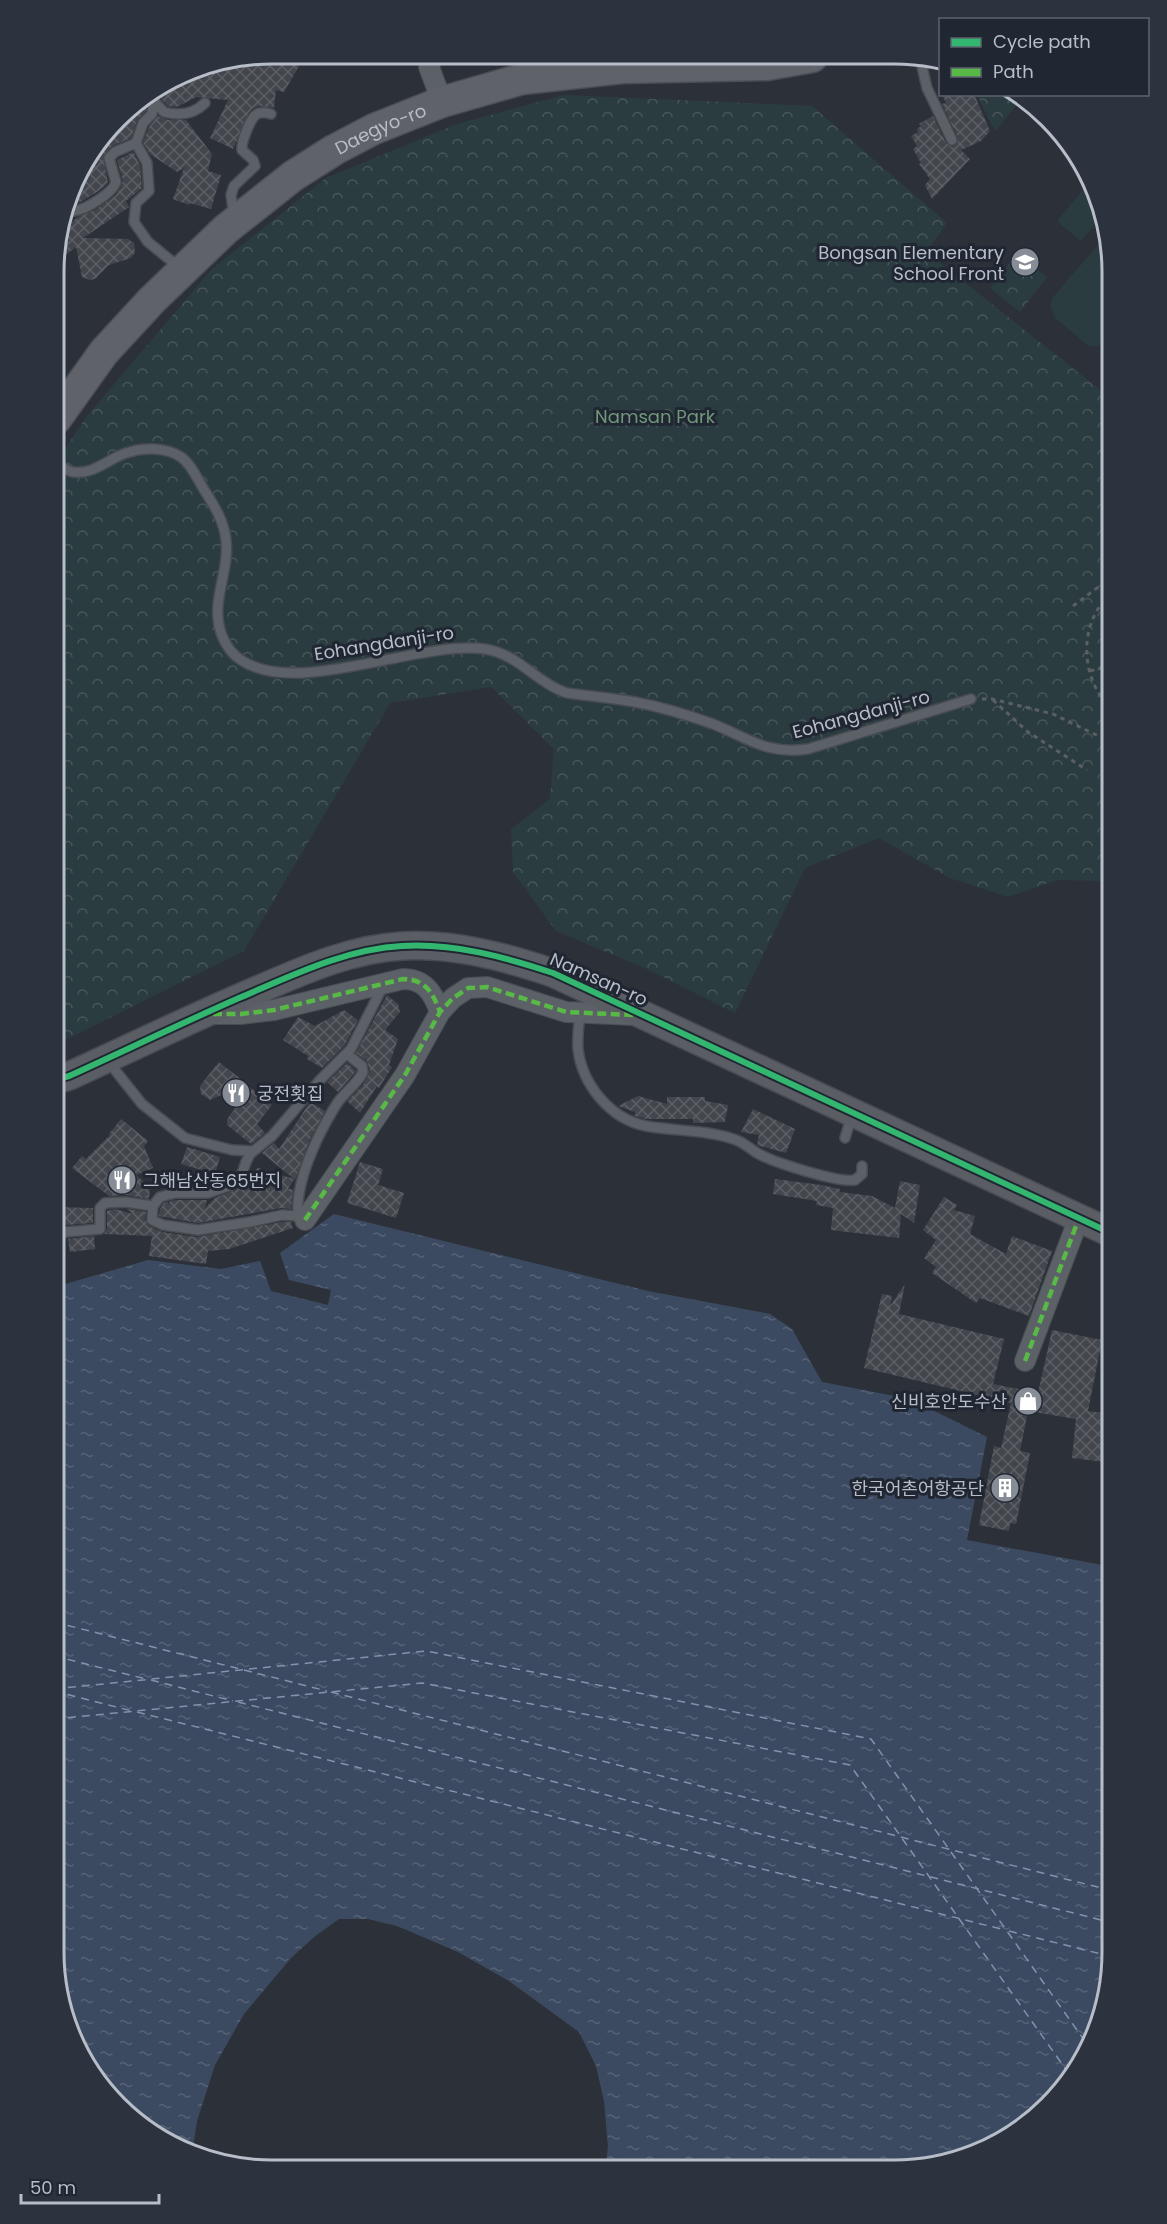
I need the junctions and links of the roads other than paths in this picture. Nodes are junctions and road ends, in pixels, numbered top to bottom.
1 (772, 64) edge
2 (430, 65) edge
3 (922, 67) edge
4 (156, 100) edge
5 (153, 102) edge
6 (442, 102) junction
7 (205, 104) dead end
8 (272, 114) dead end
9 (952, 140) dead end
10 (136, 143) junction
11 (75, 210) edge
12 (235, 222) junction
13 (183, 269) junction
14 (64, 408) edge
15 (64, 468) edge
16 (972, 699) road end
17 (386, 982) junction
18 (440, 1012) junction
19 (580, 1012) junction
20 (204, 1014) junction
21 (642, 1015) junction
22 (347, 1054) junction
23 (106, 1059) junction
24 (64, 1076) edge
25 (254, 1151) junction
26 (862, 1166) dead end
27 (153, 1206) junction
28 (302, 1218) junction
29 (1079, 1218) junction
30 (1102, 1229) edge
31 (64, 1233) edge
32 (1025, 1362) dead end

1 - 6 main road, Daegyo-ro
2 - 6 street
3 - 9 lane
4 - 7 lane
5 - 10 lane
6 - 12 main road, Daegyo-ro
8 - 12 lane
10 - 11 lane
10 - 13 lane
12 - 13 main road, Daegyo-ro
13 - 14 main road, Daegyo-ro
15 - 16 lane, Eohangdanji-ro
17 - 18 street
17 - 20 street
17 - 22 lane
18 - 19 street
18 - 28 street
19 - 21 street
19 - 26 lane
20 - 21 street, Namsan-ro
20 - 23 street, Namsan-ro
21 - 29 street, Namsan-ro
22 - 25 lane
22 - 28 lane
23 - 24 street, Namsan-ro
23 - 25 lane
25 - 27 lane
27 - 28 lane
27 - 31 lane
29 - 30 street, Namsan-ro
29 - 32 street

